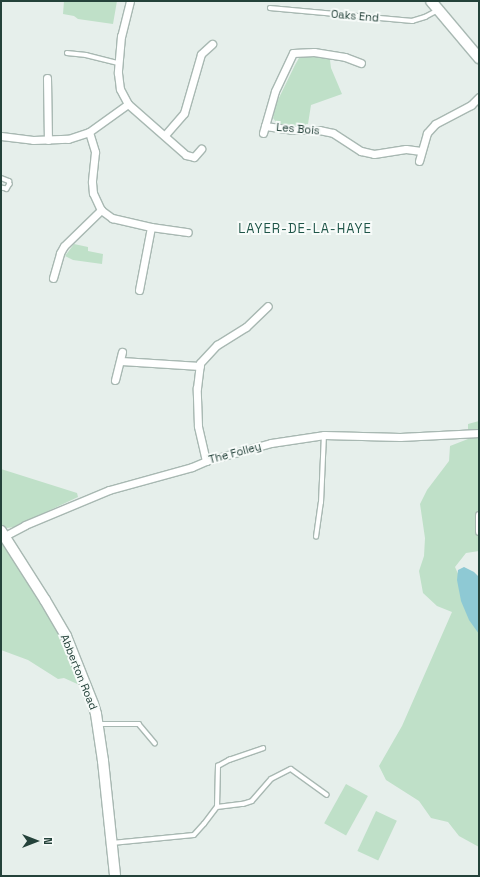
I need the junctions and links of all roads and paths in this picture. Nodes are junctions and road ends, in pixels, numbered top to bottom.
1 (130, 1) edge
2 (431, 1) edge
3 (270, 8) dead end
4 (438, 10) junction
5 (212, 44) dead end
6 (67, 53) dead end
7 (479, 58) edge
8 (119, 63) junction
9 (361, 63) dead end
10 (47, 78) dead end
11 (479, 96) edge
12 (128, 104) junction
13 (89, 132) junction
14 (165, 135) junction
15 (1, 136) edge
16 (48, 140) junction
17 (201, 149) dead end
18 (421, 151) junction
19 (419, 161) dead end
20 (1, 178) edge
21 (1, 188) edge
22 (102, 210) junction
23 (151, 227) junction
24 (188, 232) dead end
25 (54, 278) dead end
26 (139, 290) dead end
27 (268, 306) dead end
28 (122, 352) dead end
29 (121, 361) junction
30 (200, 366) junction
31 (115, 380) dead end
32 (479, 433) edge
33 (324, 436) junction
34 (206, 461) junction
35 (479, 515) edge
36 (479, 531) edge
37 (2, 535) edge
38 (316, 537) dead end
39 (98, 724) junction
40 (155, 743) dead end
41 (264, 748) dead end
42 (327, 795) dead end
43 (217, 807) junction
44 (112, 843) junction
45 (115, 876) edge

1 - 8 street
2 - 4 street
3 - 4 lane, Oaks End
4 - 7 street
5 - 14 street
6 - 8 lane
8 - 12 street
9 - 18 street, Les Bois
10 - 16 street
11 - 18 street
12 - 13 street
12 - 14 street
13 - 16 street
13 - 22 street
14 - 17 street
15 - 16 street
18 - 19 street
20 - 21 lane
22 - 23 street
22 - 25 street
23 - 24 street
23 - 26 street
27 - 30 street
28 - 29 street
29 - 30 street
29 - 31 street
30 - 34 street
32 - 33 street, The Folley
33 - 34 street, The Folley
33 - 38 lane
34 - 37 street, The Folley
35 - 36 street
37 - 39 street, Abberton Road
39 - 40 lane
39 - 44 street, Abberton Road
41 - 43 lane
42 - 43 lane
43 - 44 lane
44 - 45 street, Abberton Road

